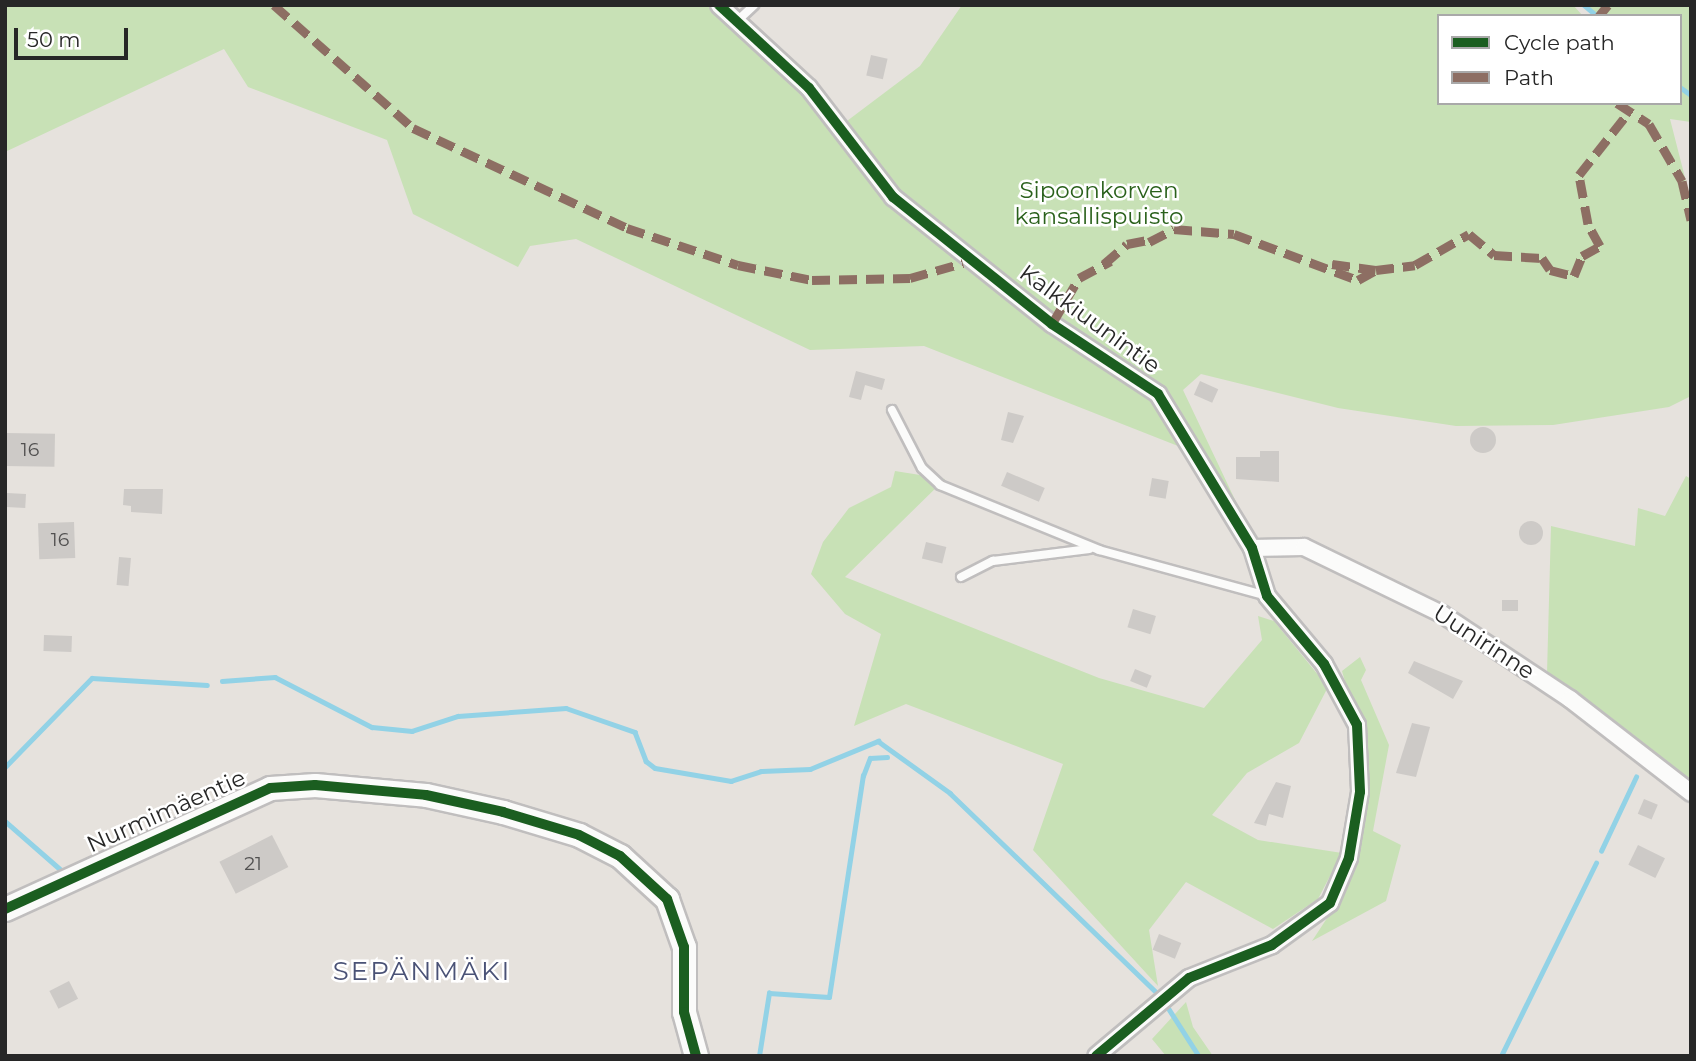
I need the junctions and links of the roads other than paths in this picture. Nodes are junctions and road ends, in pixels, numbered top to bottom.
1 (719, 5) edge
2 (754, 5) edge
3 (736, 22) junction
4 (892, 410) dead end
5 (1252, 548) junction
6 (1099, 550) junction
7 (961, 577) dead end
8 (1267, 596) junction
9 (1691, 793) edge
10 (5, 909) edge
11 (696, 1056) edge
12 (1097, 1056) edge

1 - 3 street, Kalkkiuunintie
2 - 3 lane
3 - 5 street, Kalkkiuunintie
4 - 6 lane
5 - 8 street, Kalkkiuunintie
5 - 9 street, Uunirinne
6 - 7 lane
6 - 8 lane
8 - 12 street, Kalkkiuunintie
10 - 11 street, Nurmimäentie

